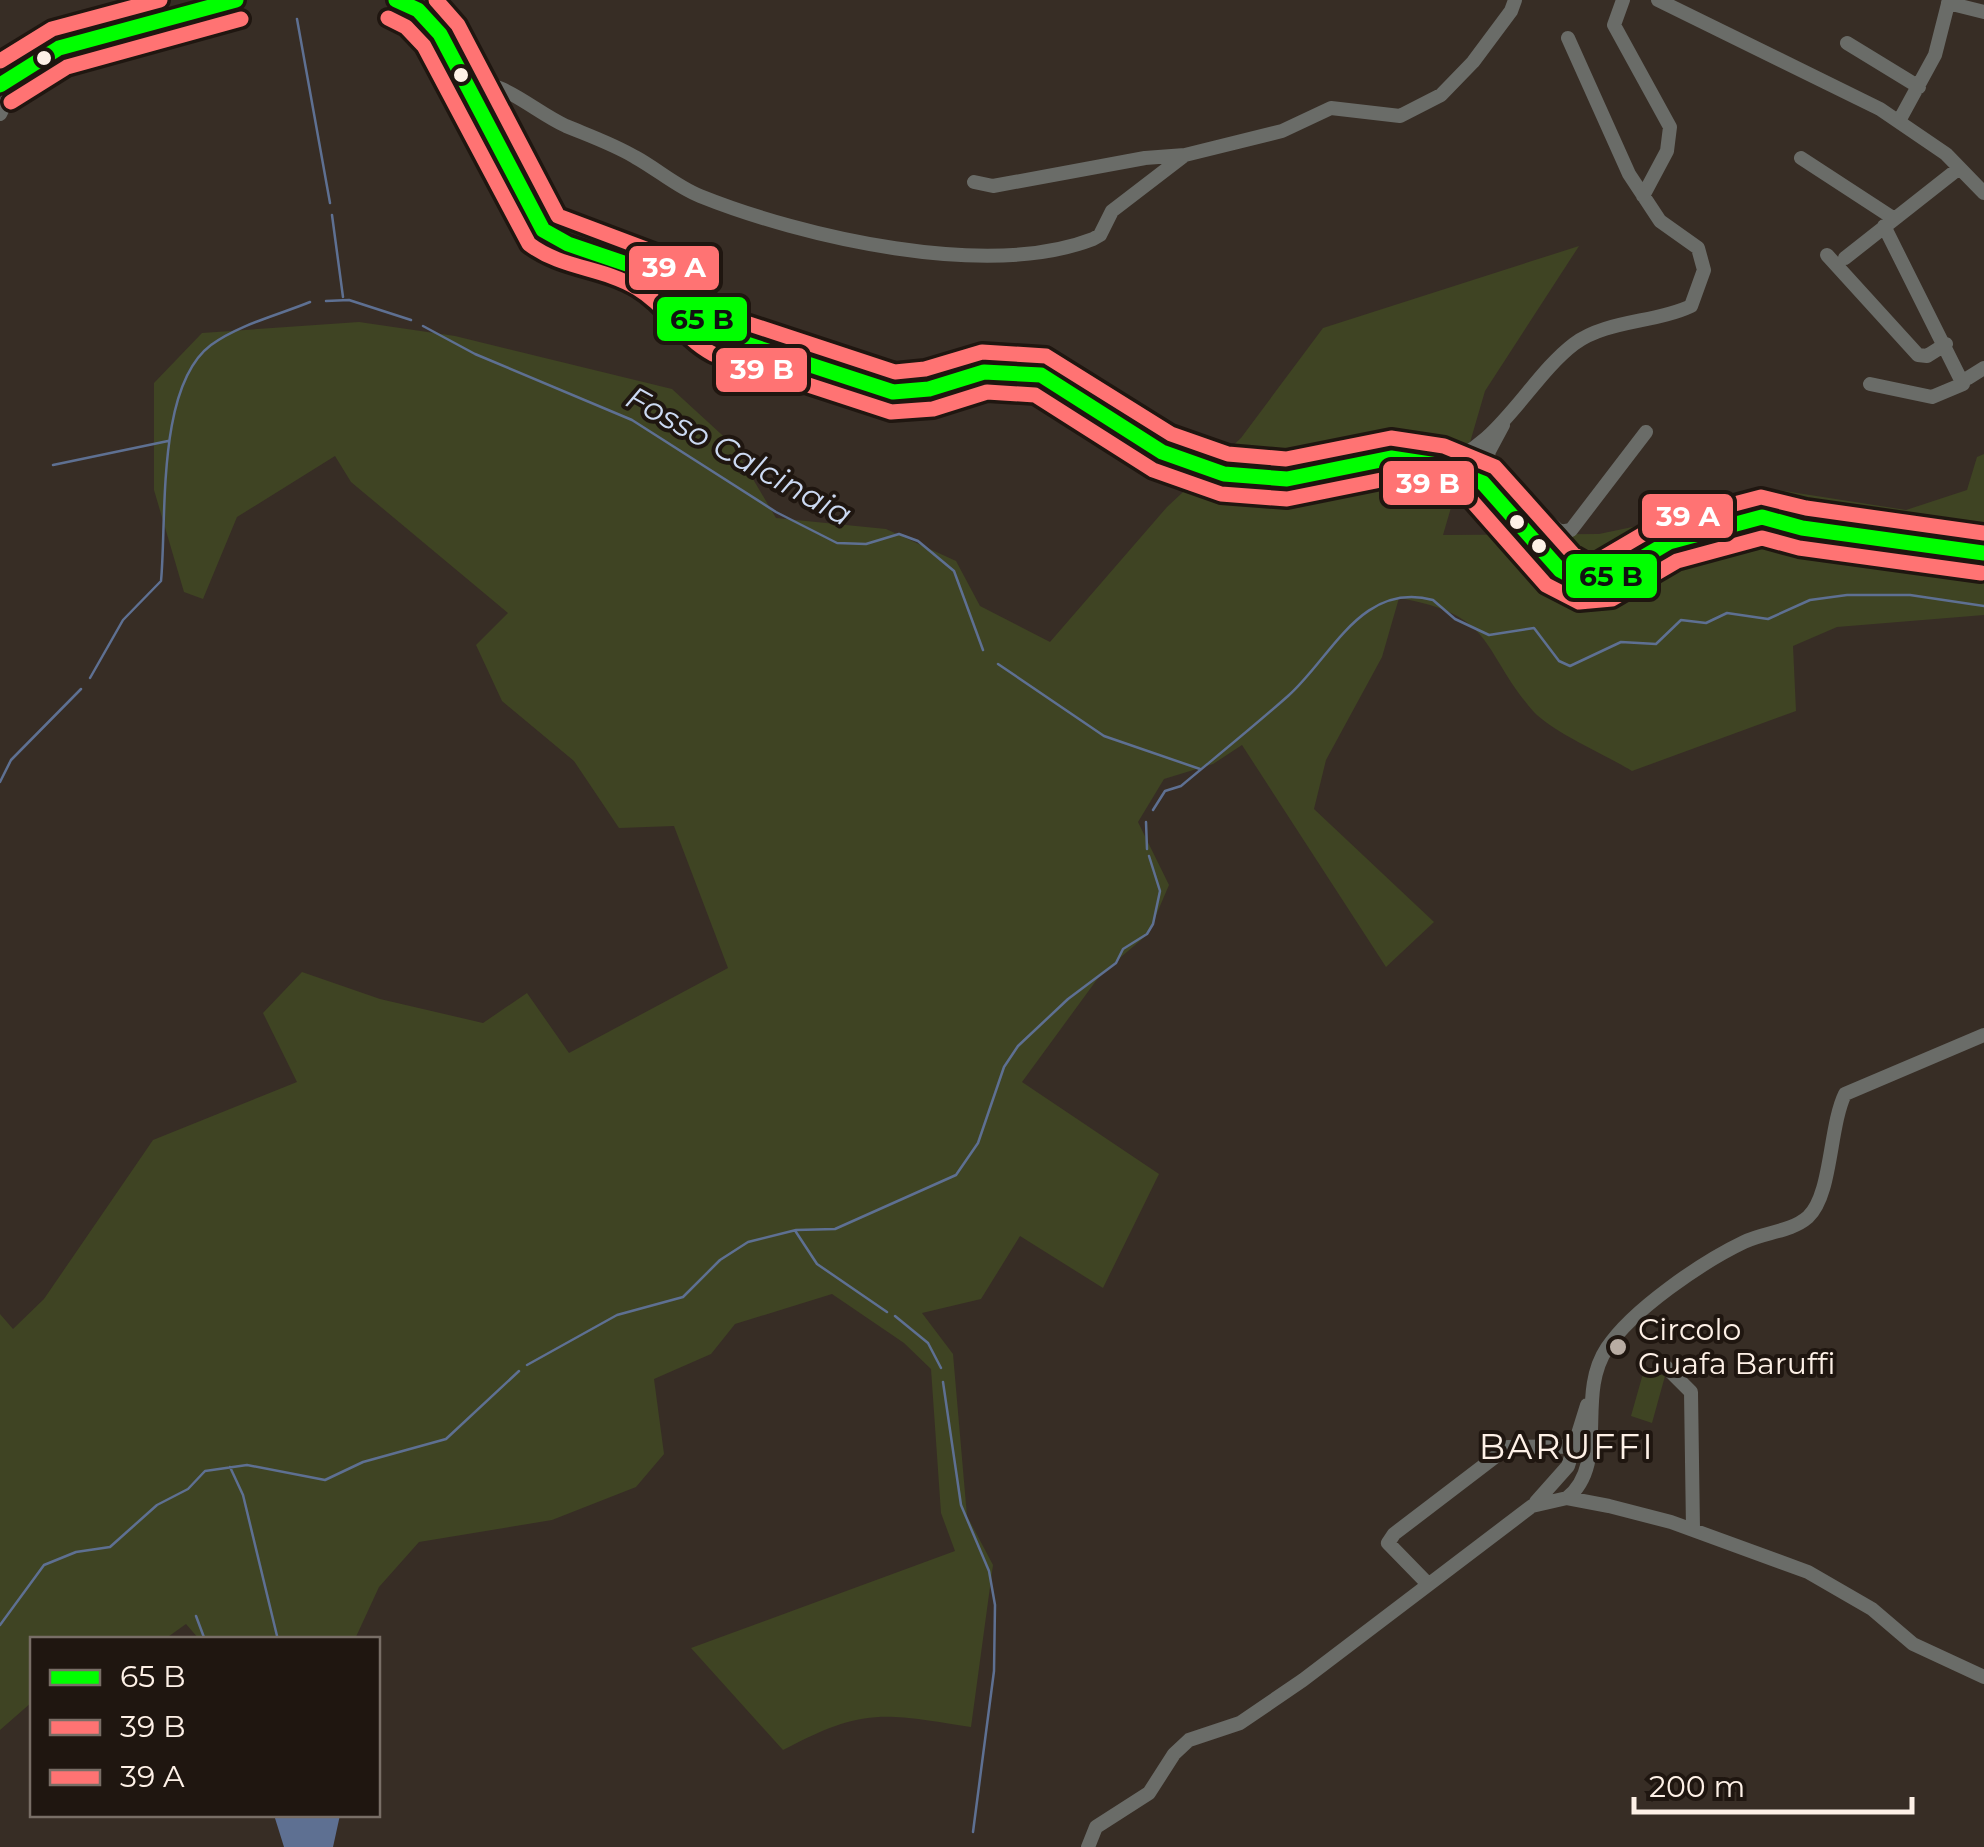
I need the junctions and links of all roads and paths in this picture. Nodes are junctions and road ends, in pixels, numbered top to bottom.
1 (236, 0) edge
2 (396, 0) edge
3 (1514, 0) edge
4 (1623, 0) edge
5 (1658, 0) edge
6 (1949, 2) edge
7 (1984, 12) edge
8 (1568, 38) dead end
9 (1847, 43) dead end
10 (7, 80) edge
11 (464, 81) junction
12 (1918, 87) junction
13 (0, 114) edge
14 (1899, 121) junction
15 (1185, 155) junction
16 (1801, 158) dead end
17 (1958, 169) junction
18 (974, 182) dead end
19 (1984, 193) edge
20 (1643, 196) junction
21 (1889, 222) junction
22 (1826, 255) dead end
23 (1844, 258) dead end
24 (1946, 344) junction
25 (1984, 368) edge
26 (1968, 378) dead end
27 (1870, 384) dead end
28 (1500, 421) junction
29 (1646, 432) dead end
30 (1472, 462) junction
31 (1522, 512) junction
32 (1984, 553) edge
33 (1984, 1035) edge
34 (1666, 1368) dead end
35 (1582, 1446) junction
36 (1561, 1476) junction
37 (1582, 1481) junction
38 (1567, 1498) junction
39 (1532, 1506) junction
40 (1610, 1506) junction
41 (1693, 1529) junction
42 (1426, 1582) junction
43 (1984, 1677) edge
44 (1088, 1847) edge

1 - 10 main road
2 - 11 main road
3 - 15 street
4 - 20 street
5 - 14 street
6 - 7 street
6 - 12 street
8 - 20 street
9 - 12 street
10 - 13 street
11 - 15 street
11 - 30 main road
12 - 14 street
14 - 17 street
15 - 18 street
16 - 21 street
17 - 19 street
17 - 21 street
20 - 28 street
21 - 23 street
21 - 24 street
22 - 24 street
24 - 27 street
25 - 26 street
28 - 30 street
28 - 31 street
29 - 31 street
30 - 31 main road
31 - 32 main road
33 - 35 street
34 - 41 street
35 - 36 street
35 - 37 street
35 - 42 street
36 - 37 street
36 - 38 street
36 - 39 street
37 - 38 street
37 - 40 street
38 - 39 street
38 - 40 street
39 - 42 street
40 - 41 street
41 - 43 street
42 - 44 street

